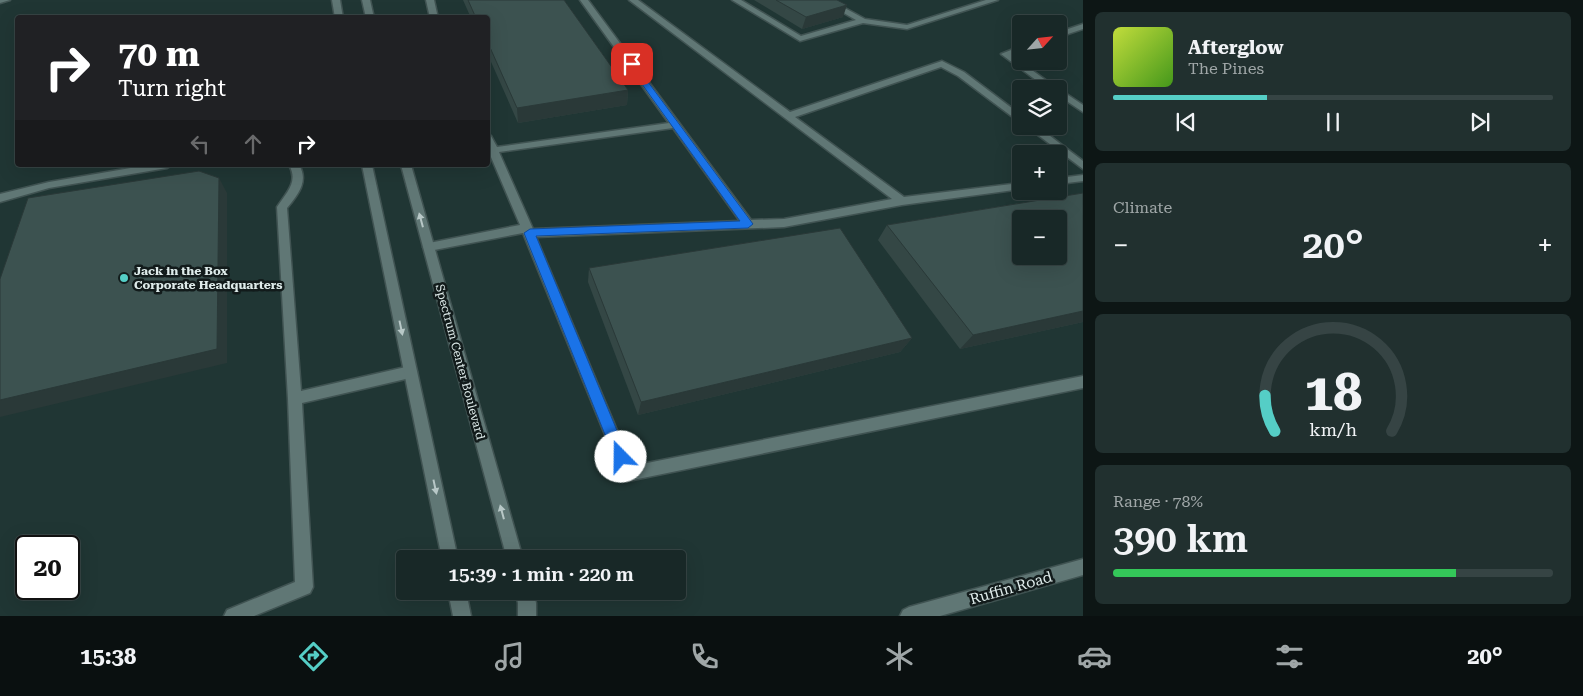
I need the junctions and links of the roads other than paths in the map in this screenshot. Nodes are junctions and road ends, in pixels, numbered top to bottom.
1 (6, 0) edge
2 (336, 0) edge
3 (366, 0) edge
4 (430, 0) edge
5 (584, 0) edge
6 (633, 0) edge
7 (736, 0) edge
8 (825, 0) edge
9 (994, 0) edge
10 (0, 1) edge
11 (338, 15) edge
12 (369, 15) edge
13 (433, 15) edge
14 (863, 21) junction
15 (1083, 26) edge
16 (1068, 32) edge
17 (1012, 51) edge
18 (1012, 59) edge
19 (1027, 70) edge
20 (1041, 80) edge
21 (1067, 98) edge
22 (1083, 109) edge
23 (1012, 112) edge
24 (788, 116) junction
25 (676, 125) junction
26 (1043, 135) edge
27 (490, 144) edge
28 (1083, 166) edge
29 (155, 167) edge
30 (295, 167) edge
31 (367, 167) edge
32 (407, 167) edge
33 (1083, 178) edge
34 (1067, 180) edge
35 (1012, 187) edge
36 (0, 198) edge
37 (902, 201) junction
38 (748, 224) junction
39 (528, 230) junction
40 (429, 247) junction
41 (410, 372) junction
42 (1083, 382) edge
43 (295, 399) junction
44 (448, 550) edge
45 (513, 550) edge
46 (1083, 567) edge
47 (459, 600) edge
48 (526, 600) edge
49 (234, 616) edge
50 (462, 616) edge
51 (527, 616) edge
52 (909, 616) edge

1 - 10 street
2 - 11 street
3 - 12 street
4 - 13 street
5 - 25 street
6 - 24 street
7 - 14 street
8 - 14 street
9 - 14 street
15 - 16 street
17 - 18 street
19 - 20 street
21 - 22 street
23 - 24 street
24 - 37 street
25 - 27 street
25 - 38 street
26 - 28 street
27 - 39 street
29 - 36 street
30 - 43 street
31 -> 41 street
40 -> 32 street, Spectrum Center Boulevard
33 - 34 street
35 - 37 street
37 - 38 street
38 - 39 street
39 - 40 street
39 - 42 street
45 -> 40 street, Spectrum Center Boulevard
41 - 43 street
41 -> 44 street
43 - 49 street
46 - 52 street, Ruffin Road
47 - 50 street
48 - 51 street

